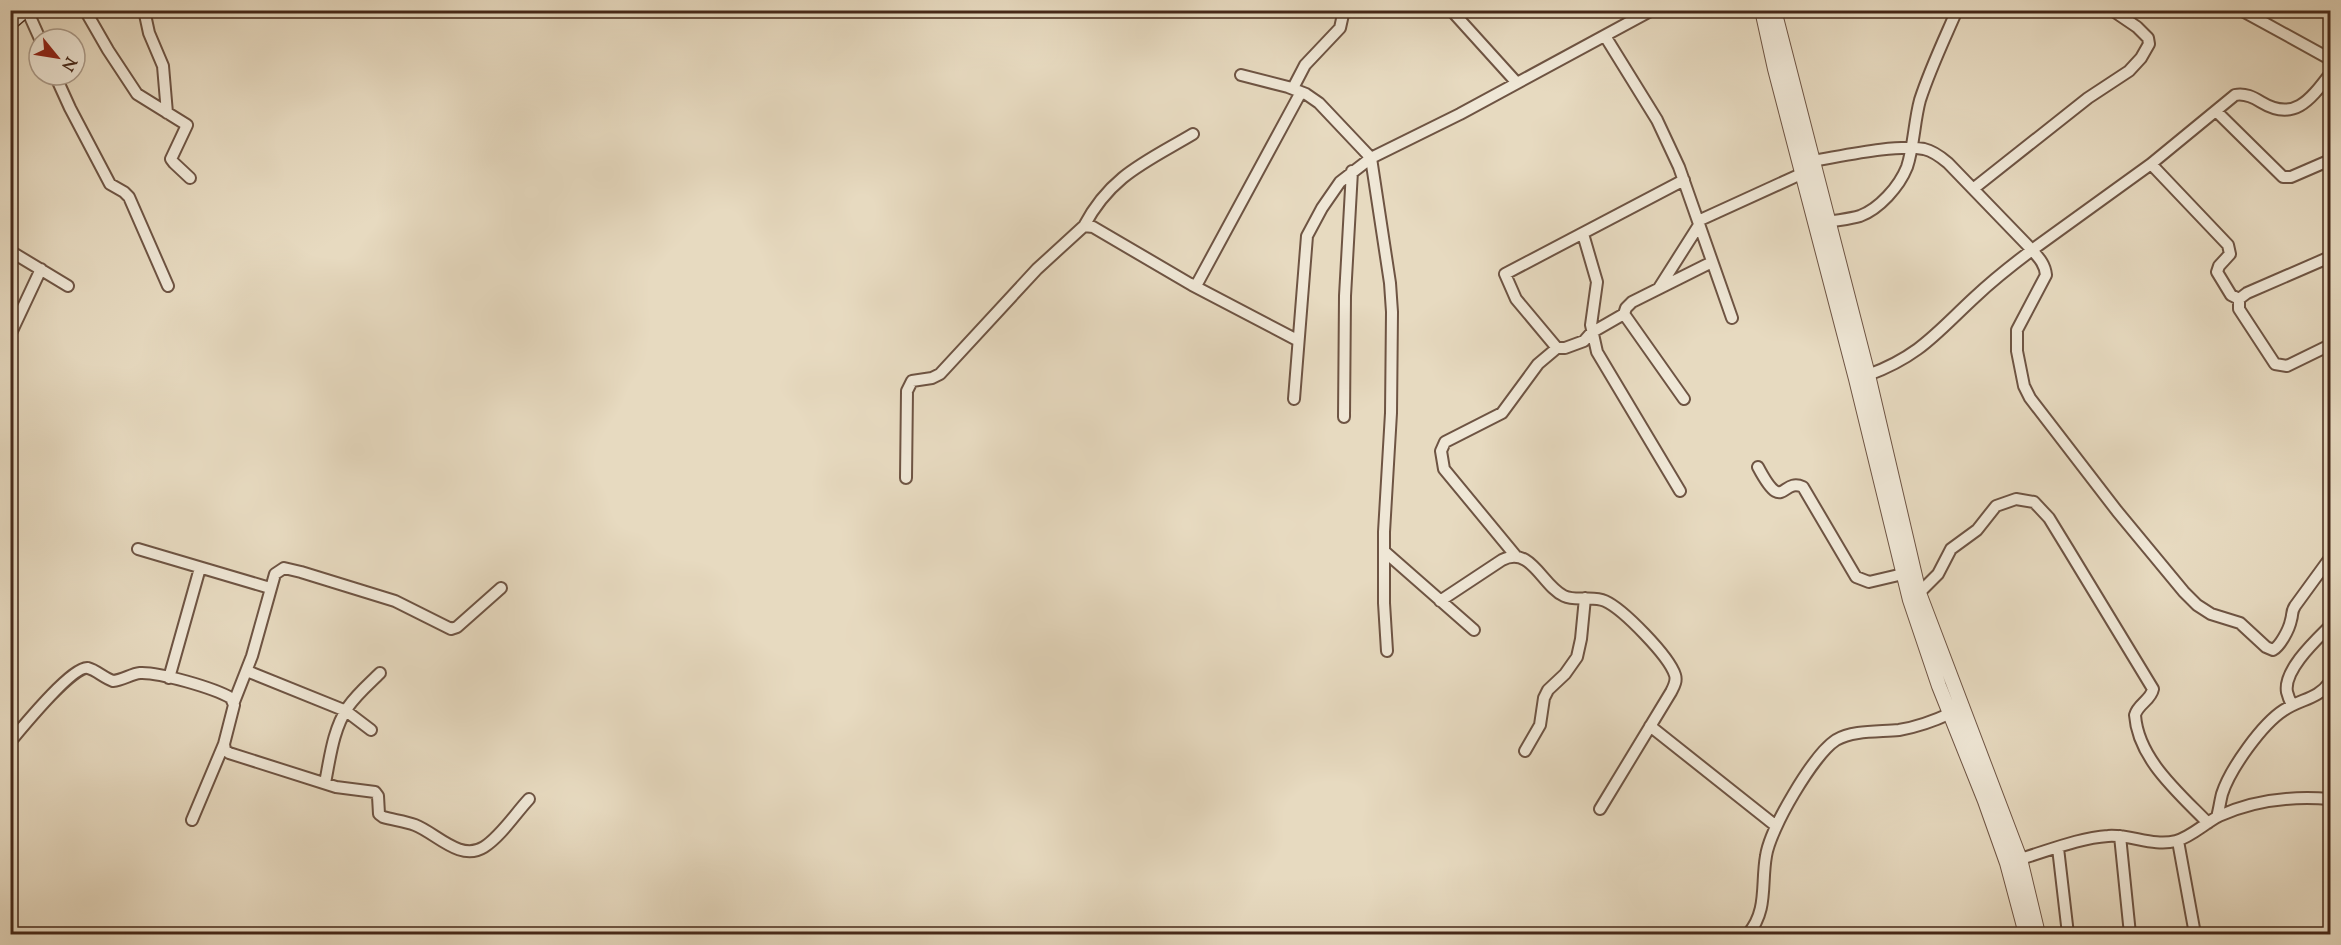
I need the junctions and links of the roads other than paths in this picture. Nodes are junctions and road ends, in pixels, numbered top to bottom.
1 (26, 10) edge
2 (86, 10) edge
3 (144, 10) edge
4 (1344, 10) edge
5 (1451, 10) edge
6 (1652, 10) edge
7 (1762, 10) edge
8 (1774, 10) edge
9 (1957, 10) edge
10 (2112, 10) edge
11 (2241, 10) edge
12 (10, 22) edge
13 (34, 27) edge
14 (1605, 36) junction
15 (2331, 59) edge
16 (2331, 74) edge
17 (1241, 75) dead end
18 (1517, 83) junction
19 (60, 87) edge
20 (1297, 90) junction
21 (2216, 111) junction
22 (167, 113) junction
23 (1193, 134) dead end
24 (1911, 148) junction
25 (1371, 158) junction
26 (1812, 161) junction
27 (2328, 161) dead end
28 (2151, 164) junction
29 (1352, 171) junction
30 (1802, 174) junction
31 (190, 178) dead end
32 (1684, 180) junction
33 (1973, 189) junction
34 (1828, 222) junction
35 (1698, 223) junction
36 (1084, 226) junction
37 (1583, 234) junction
38 (2032, 250) junction
39 (10, 251) edge
40 (2331, 256) edge
41 (1712, 262) junction
42 (41, 269) junction
43 (1192, 285) junction
44 (68, 286) dead end
45 (168, 286) dead end
46 (1658, 289) junction
47 (2239, 299) junction
48 (1624, 314) junction
49 (1732, 318) dead end
50 (1591, 333) junction
51 (10, 334) edge
52 (1297, 340) junction
53 (2331, 345) edge
54 (1557, 348) junction
55 (1868, 375) junction
56 (1294, 399) dead end
57 (1684, 399) dead end
58 (1344, 417) dead end
59 (1758, 467) dead end
60 (906, 478) dead end
61 (1680, 491) dead end
62 (138, 549) dead end
63 (1383, 551) junction
64 (1515, 555) junction
65 (2331, 558) edge
66 (200, 568) junction
67 (1903, 574) junction
68 (270, 588) junction
69 (501, 588) dead end
70 (1919, 592) junction
71 (1585, 598) junction
72 (1440, 601) junction
73 (2331, 626) edge
74 (1474, 630) dead end
75 (1387, 651) dead end
76 (247, 671) junction
77 (380, 673) dead end
78 (169, 678) junction
79 (2331, 682) edge
80 (234, 702) junction
81 (2292, 705) junction
82 (346, 711) junction
83 (1950, 713) junction
84 (1650, 726) junction
85 (371, 730) dead end
86 (10, 742) edge
87 (224, 744) junction
88 (1525, 751) dead end
89 (324, 783) junction
90 (529, 799) dead end
91 (2331, 799) edge
92 (1600, 809) dead end
93 (192, 820) dead end
94 (2213, 820) junction
95 (1776, 826) junction
96 (2120, 836) junction
97 (2178, 841) junction
98 (2058, 848) junction
99 (2020, 860) junction
100 (1748, 934) edge
101 (2026, 934) edge
102 (2038, 934) edge
103 (2068, 934) edge
104 (2130, 934) edge
105 (2195, 934) edge

1 - 12 main road
1 - 13 street
2 - 22 street
3 - 22 street
4 - 20 street
5 - 18 street
6 - 14 street
7 - 30 street
8 - 26 street
9 - 24 street
10 - 33 street
11 - 15 street
14 - 18 street
14 - 32 street
16 - 21 street
17 - 20 street
18 - 25 street
19 - 45 street
20 - 25 street
20 - 43 street
21 - 27 street
21 - 28 street
22 - 31 street
23 - 36 street
24 - 26 street
24 - 33 street
24 - 34 street
25 - 29 street
25 - 63 street
26 - 34 street
28 - 38 street
28 - 47 street
29 - 52 street
29 - 58 street
30 - 35 street
30 - 67 street
32 - 35 street
32 - 37 street
33 - 38 street
34 - 55 street
35 - 41 street
35 - 46 street
36 - 43 street
36 - 60 street
37 - 50 street
37 - 54 street
38 - 55 street
38 - 65 street
39 - 42 street
40 - 47 street
41 - 46 street
41 - 49 street
42 - 44 street
42 - 51 street
43 - 52 street
46 - 48 street
47 - 53 street
48 - 50 street
48 - 57 street
50 - 54 street
50 - 61 street
52 - 56 street
54 - 64 street
55 - 70 street
59 - 67 street
62 - 66 street
63 - 72 street
63 - 75 street
64 - 71 street
64 - 72 street
66 - 68 street
66 - 78 street
67 - 83 street
68 - 69 street
68 - 76 street
70 - 94 street
70 - 99 street
71 - 84 street
71 - 88 street
72 - 74 street
73 - 81 street
76 - 80 street
76 - 82 street
77 - 82 street
78 - 80 street
78 - 86 street
79 - 81 street
80 - 87 street
81 - 94 street
82 - 85 street
82 - 89 street
83 - 95 street
83 - 101 street
84 - 92 street
84 - 95 street
87 - 89 street
87 - 93 street
89 - 90 street
91 - 94 street
94 - 97 street
95 - 100 street
96 - 97 street
96 - 98 street
96 - 104 street
97 - 105 street
98 - 99 street
98 - 103 street
99 - 102 street

